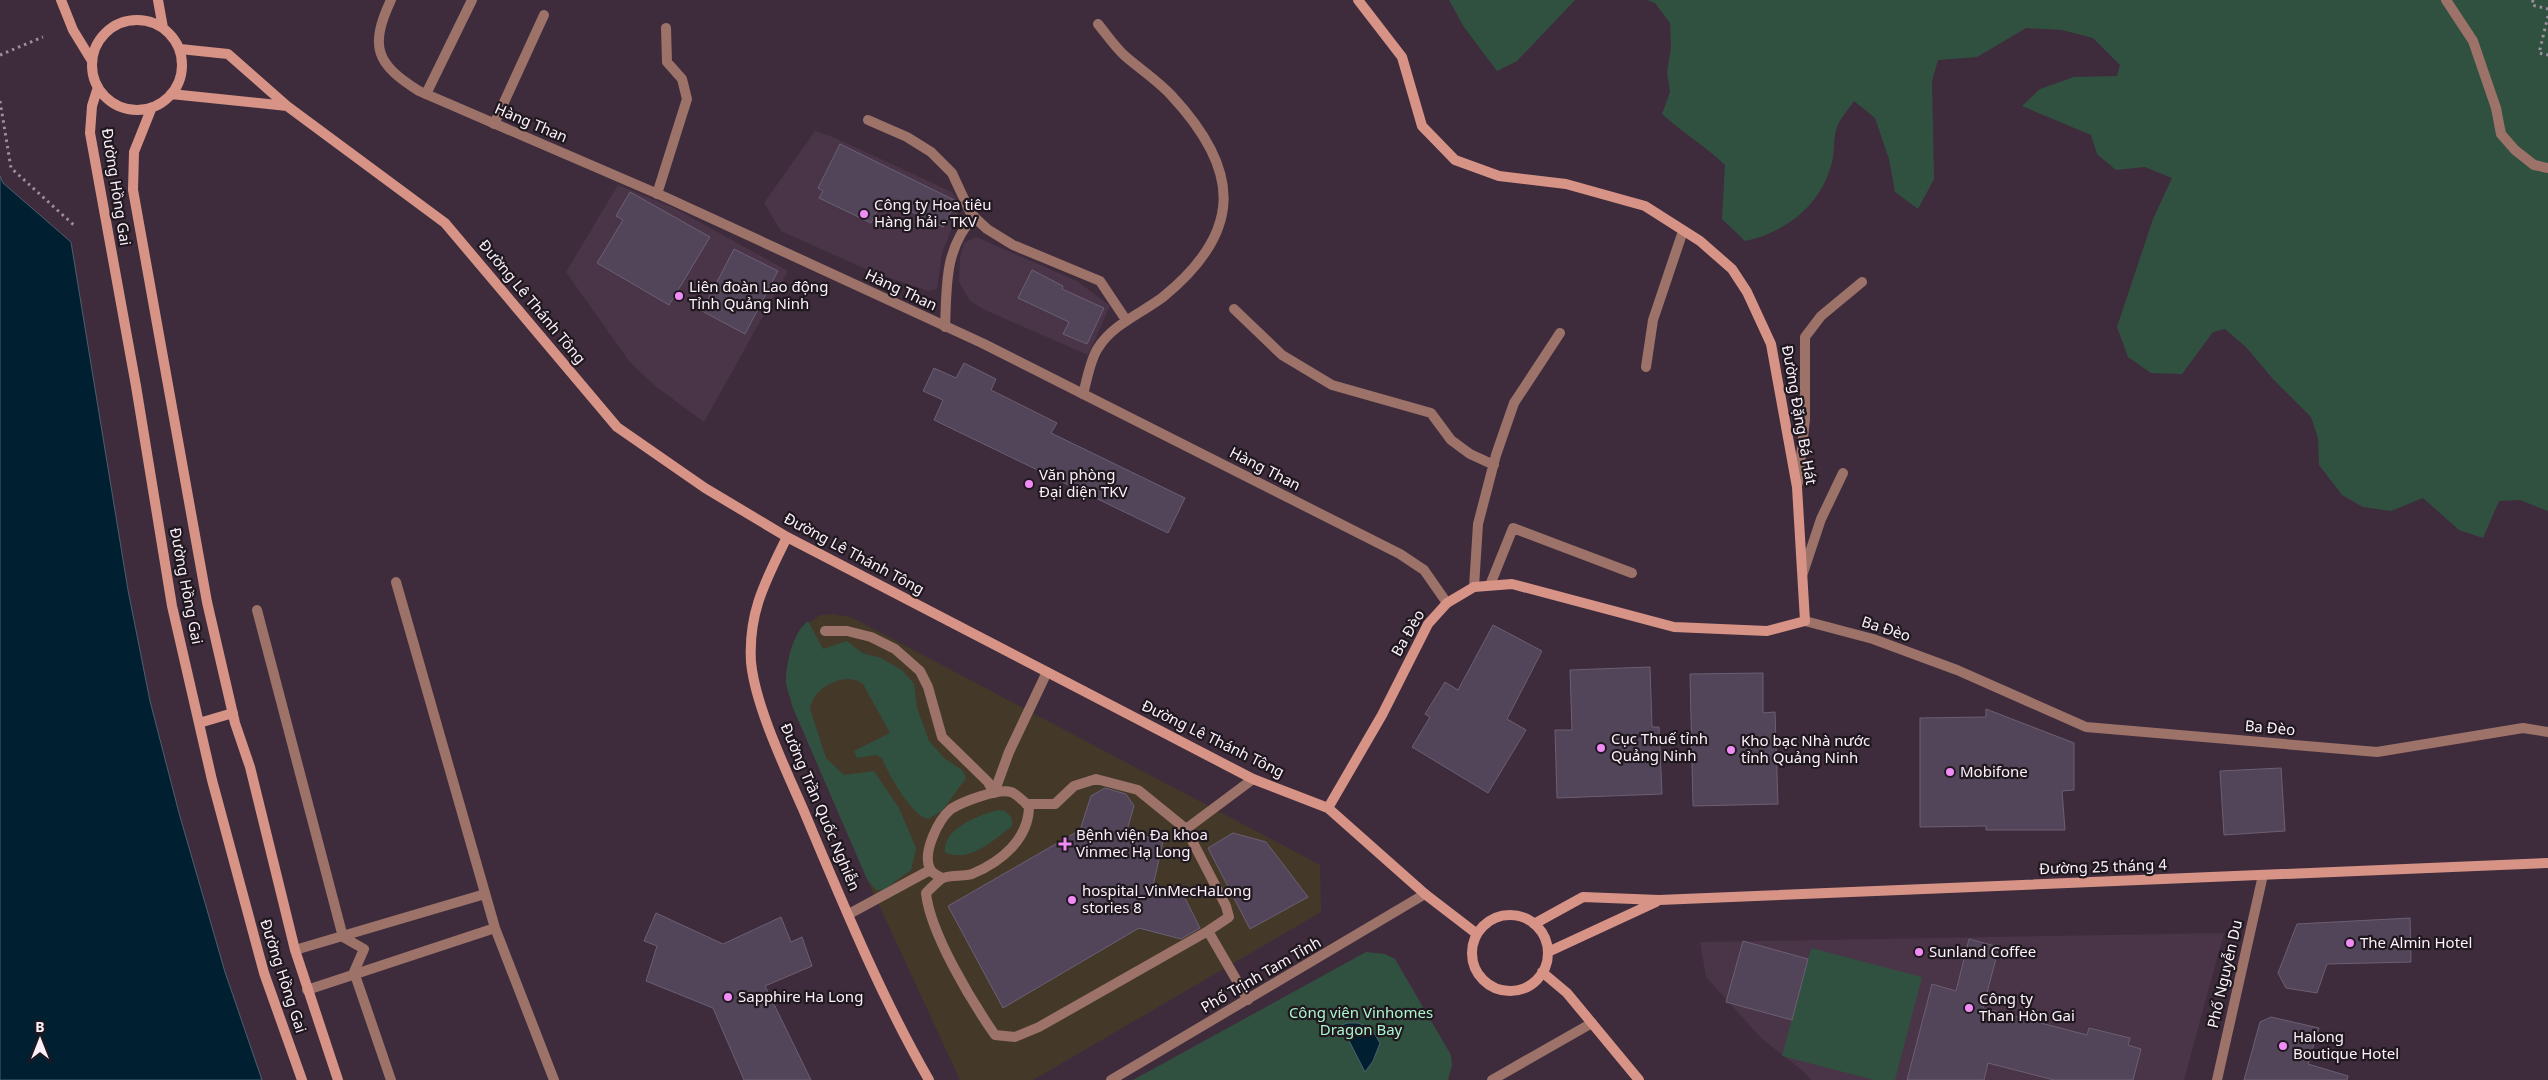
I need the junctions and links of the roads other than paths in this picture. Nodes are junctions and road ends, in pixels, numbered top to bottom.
1 (61, 0) edge
2 (158, 0) edge
3 (390, 0) edge
4 (472, 0) edge
5 (1358, 0) edge
6 (2446, 0) edge
7 (544, 15) dead end
8 (1098, 24) dead end
9 (163, 28) junction
10 (666, 28) dead end
11 (180, 49) junction
12 (92, 61) junction
13 (98, 87) junction
14 (171, 94) junction
15 (426, 94) junction
16 (286, 106) junction
17 (152, 107) junction
18 (868, 120) dead end
19 (494, 124) junction
20 (2548, 168) edge
21 (656, 194) junction
22 (974, 216) junction
23 (1683, 231) junction
24 (1862, 282) dead end
25 (1234, 309) dead end
26 (1126, 320) junction
27 (945, 326) junction
28 (1560, 333) dead end
29 (1646, 367) dead end
30 (1083, 394) junction
31 (1494, 465) junction
32 (1842, 472) dead end
33 (1797, 487) junction
34 (787, 536) junction
35 (1632, 573) dead end
36 (1803, 573) junction
37 (396, 582) dead end
38 (1490, 586) junction
39 (1474, 587) junction
40 (1447, 603) junction
41 (258, 610) dead end
42 (1805, 621) junction
43 (825, 631) dead end
44 (1047, 672) junction
45 (233, 712) junction
46 (199, 723) junction
47 (2548, 732) edge
48 (1253, 779) junction
49 (994, 793) junction
50 (1026, 804) junction
51 (1328, 808) junction
52 (1186, 829) junction
53 (2548, 863) edge
54 (930, 870) junction
55 (2263, 875) junction
56 (942, 878) junction
57 (485, 894) junction
58 (1425, 894) junction
59 (1659, 900) junction
60 (849, 914) junction
61 (1534, 924) junction
62 (495, 928) junction
63 (1208, 931) junction
64 (1477, 934) junction
65 (344, 937) junction
66 (295, 950) junction
67 (1548, 952) junction
68 (354, 972) junction
69 (1542, 972) junction
70 (307, 990) junction
71 (1248, 1000) junction
72 (1592, 1023) junction
73 (302, 1080) edge
74 (338, 1080) edge
75 (391, 1080) edge
76 (554, 1080) edge
77 (929, 1080) edge
78 (1111, 1080) edge
79 (1492, 1080) edge
80 (1639, 1080) edge
81 (2217, 1080) edge

1 - 12 street
2 - 9 street
3 - 15 street, Hàng Than
4 - 15 street
5 - 23 street, Đường Đặng Bá Hát
6 - 20 street
7 - 19 street
8 - 26 street
9 - 11 street
9 - 12 street
10 - 21 street
11 - 14 street
11 - 16 street, Đường Lê Thánh Tông
12 - 13 street
13 - 17 street
13 - 46 street, Đường Hồng Gai
14 - 16 street
14 - 17 street
15 - 19 street, Hàng Than
16 - 34 street, Đường Lê Thánh Tông
17 - 45 street, Đường Hồng Gai
18 - 22 street
19 - 21 street, Hàng Than
21 - 27 street, Hàng Than
22 - 26 street
22 - 27 street
23 - 29 street
23 - 33 street, Đường Đặng Bá Hát
24 - 33 street
25 - 31 street
26 - 30 street
27 - 30 street, Hàng Than
28 - 31 street
30 - 40 street, Hàng Than
31 - 39 street
32 - 36 street
33 - 36 street, Đường Đặng Bá Hát
34 - 44 street, Đường Lê Thánh Tông
34 - 60 street, Đường Trần Quốc Nghiễn
35 - 38 street
36 - 42 street, Đường Đặng Bá Hát
37 - 57 street
38 - 39 street, Ba Đèo
38 - 42 street, Ba Đèo
39 - 40 street, Ba Đèo
40 - 51 street, Ba Đèo
41 - 65 street
42 - 47 street, Ba Đèo
43 - 49 street
44 - 48 street, Đường Lê Thánh Tông
44 - 49 street
45 - 46 street
45 - 66 street, Đường Hồng Gai
46 - 73 street, Đường Hồng Gai
48 - 51 street, Đường Lê Thánh Tông
48 - 52 street
49 - 50 street
49 - 54 street
50 - 52 street
50 - 56 street
51 - 58 street, Đường Lê Thánh Tông
52 - 63 street
53 - 55 street, Đường 25 tháng 4
54 - 56 street
54 - 60 street
55 - 59 street, Đường 25 tháng 4
55 - 81 street, Phố Nguyễn Du
56 - 63 street
57 - 62 street
57 - 65 street
58 - 64 street, Đường Lê Thánh Tông
58 - 71 street, Phố Trịnh Tam Tỉnh
59 - 61 street, Đường 25 tháng 4
59 - 67 street, Đường 25 tháng 4
60 - 77 street, Đường Trần Quốc Nghiễn
61 - 64 street
61 - 67 street
62 - 68 street
62 - 76 street
63 - 71 street
64 - 69 street
65 - 66 street
65 - 68 street
66 - 70 street, Đường Hồng Gai
67 - 69 street
68 - 70 street
68 - 75 street
69 - 72 street
70 - 74 street, Đường Hồng Gai
71 - 78 street, Phố Trịnh Tam Tỉnh
72 - 79 street
72 - 80 street

